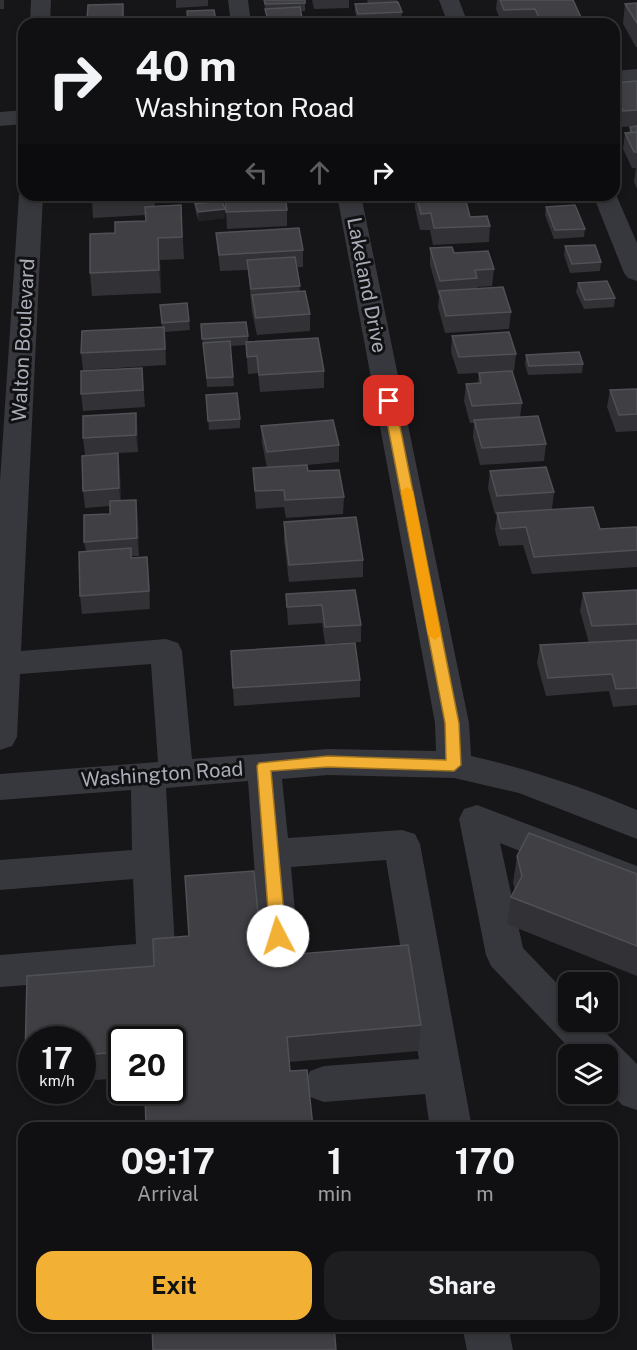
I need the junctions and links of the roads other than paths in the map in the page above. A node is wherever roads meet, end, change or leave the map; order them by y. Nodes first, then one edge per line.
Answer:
1 (41, 0) edge
2 (237, 0) edge
3 (449, 0) edge
4 (40, 18) edge
5 (240, 18) edge
6 (456, 18) edge
7 (637, 75) edge
8 (620, 76) edge
9 (18, 118) edge
10 (0, 119) edge
11 (31, 201) edge
12 (350, 201) edge
13 (607, 201) edge
14 (637, 273) edge
15 (2, 664) edge
16 (0, 737) edge
17 (454, 765) junction
18 (264, 766) junction
19 (162, 774) junction
20 (0, 787) edge
21 (637, 825) edge
22 (271, 854) junction
23 (151, 863) junction
24 (0, 875) edge
25 (637, 882) edge
26 (285, 956) edge
27 (0, 971) edge
28 (558, 1010) edge
29 (580, 1032) edge
30 (591, 1044) edge
31 (618, 1072) edge
32 (442, 1076) junction
33 (324, 1084) dead end
34 (637, 1092) edge
35 (450, 1122) edge
36 (487, 1332) edge
37 (490, 1350) edge

1 - 4 street
2 - 5 street
3 - 6 street
7 - 8 street
9 - 10 street
11 - 15 street, Walton Boulevard
12 - 17 street, Lakeland Drive
13 - 14 street
15 - 16 street, Walton Boulevard
15 - 19 street
17 - 18 street, Washington Road
17 - 21 street, Washington Road
18 - 19 street, Washington Road
18 - 22 street
19 - 20 street, Washington Road
19 - 23 street
22 - 26 street
22 - 32 street
23 - 24 street
23 - 27 street
25 - 28 street
29 - 30 street
31 - 34 street
32 - 33 street
32 - 35 street
36 - 37 street

